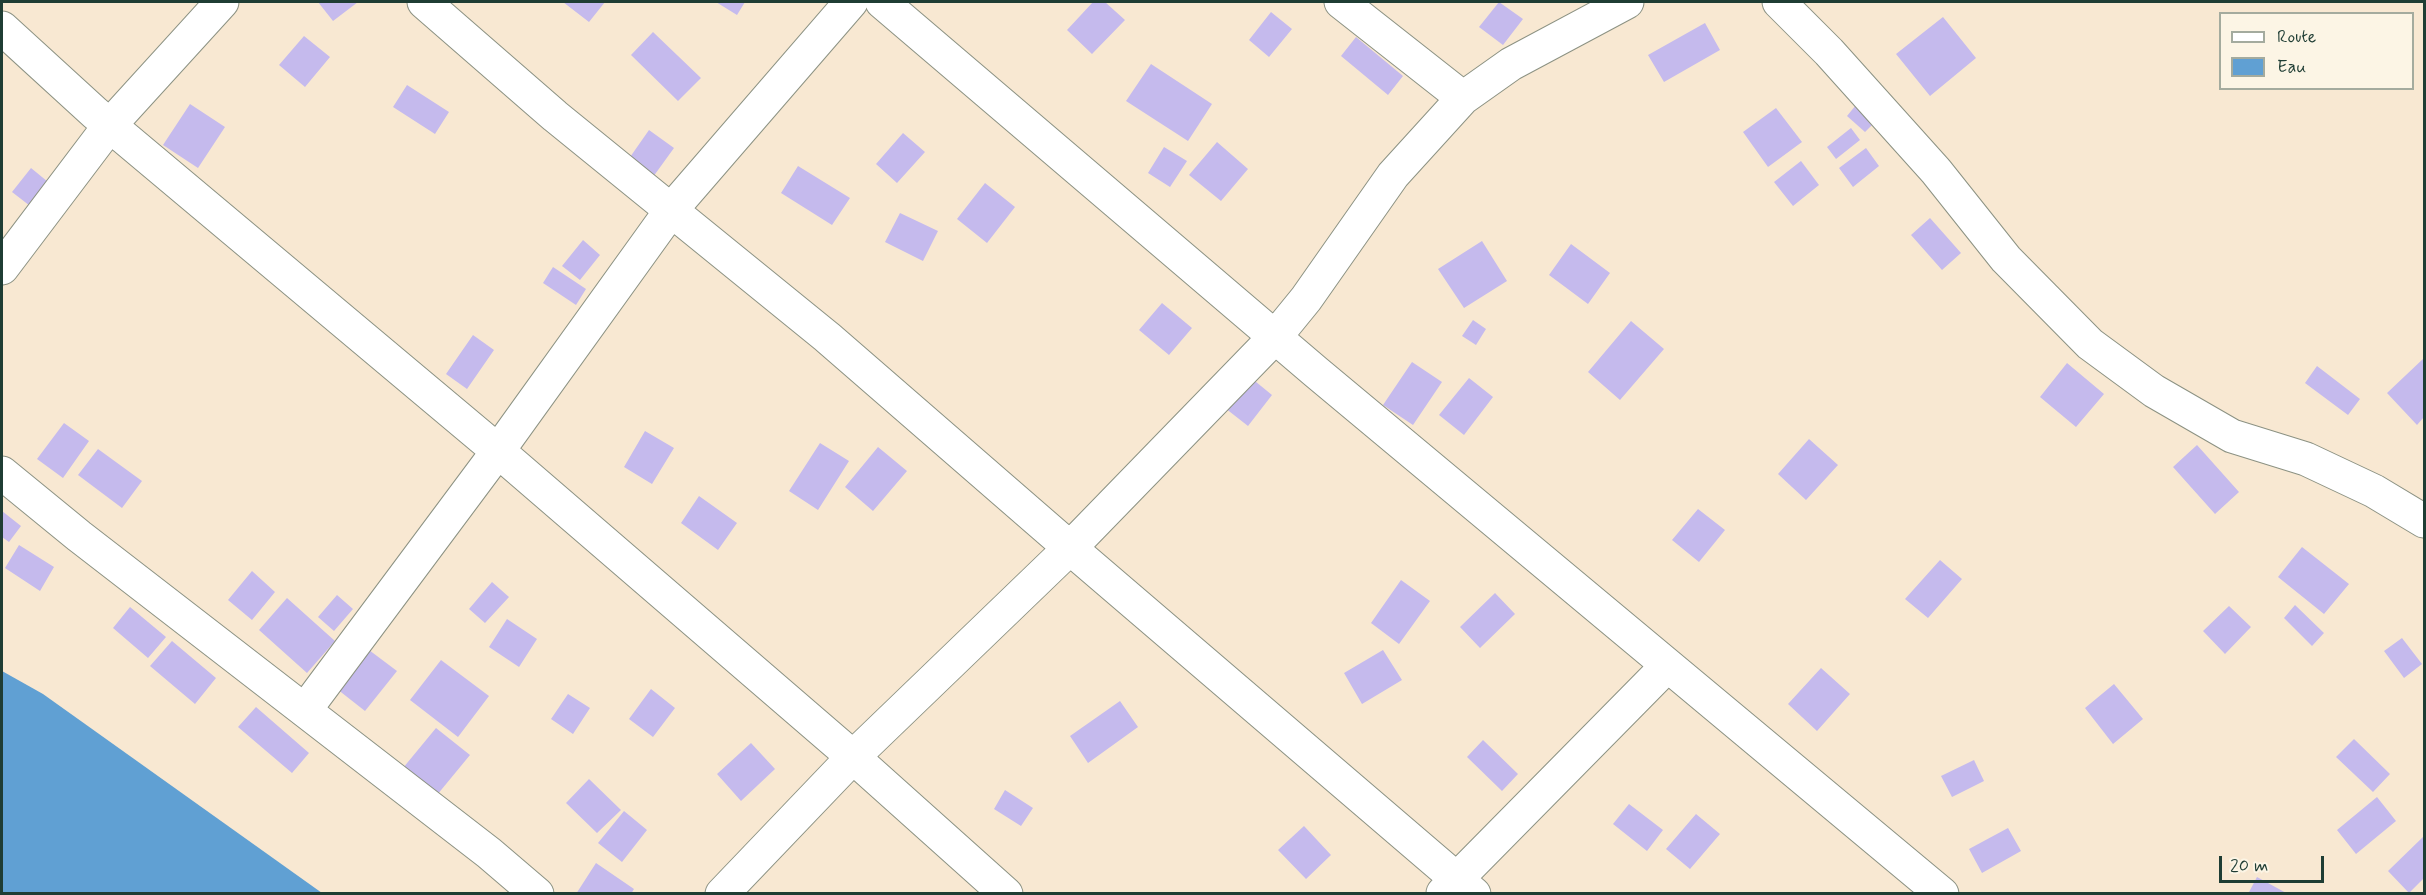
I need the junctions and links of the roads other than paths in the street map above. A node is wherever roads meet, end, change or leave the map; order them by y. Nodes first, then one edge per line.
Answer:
1 (222, 2) edge
2 (424, 2) edge
3 (851, 2) edge
4 (882, 2) edge
5 (1341, 2) edge
6 (1627, 2) edge
7 (1779, 2) edge
8 (2, 28) edge
9 (1463, 98) junction
10 (110, 125) junction
11 (672, 209) junction
12 (2, 268) edge
13 (1275, 337) junction
14 (498, 451) junction
15 (2, 473) edge
16 (2424, 521) edge
17 (1070, 548) junction
18 (1667, 666) junction
19 (305, 710) junction
20 (853, 757) junction
21 (1458, 888) edge
22 (537, 894) edge
23 (722, 894) edge
24 (1006, 894) edge
25 (1942, 894) edge

1 - 10 street
2 - 11 street
3 - 11 street
4 - 13 street
5 - 9 street
6 - 9 street
7 - 16 street
8 - 10 street
9 - 13 street
10 - 12 street
10 - 14 street
11 - 14 street
11 - 17 street
13 - 17 street
13 - 18 street
14 - 19 street
14 - 20 street
15 - 19 street
17 - 20 street
17 - 21 street
18 - 21 street
18 - 25 street
19 - 22 street
20 - 23 street
20 - 24 street

